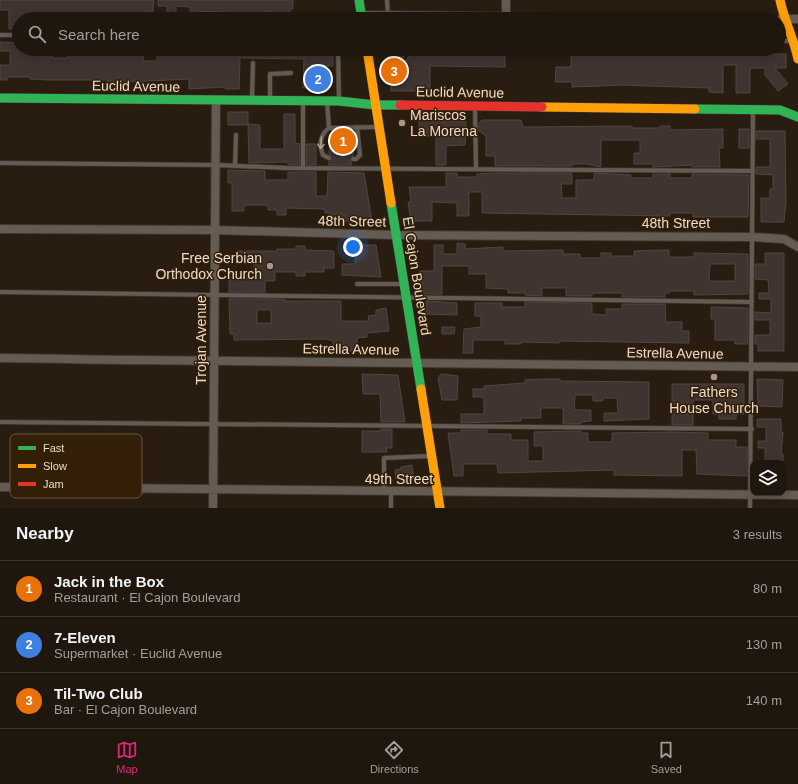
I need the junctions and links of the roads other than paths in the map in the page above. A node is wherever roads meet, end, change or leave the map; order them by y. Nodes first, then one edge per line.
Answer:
1 (359, 0) edge
2 (387, 0) edge
3 (506, 0) edge
4 (780, 0) edge
5 (360, 12) edge
6 (388, 12) edge
7 (506, 12) edge
8 (781, 12) edge
9 (798, 19) edge
10 (786, 20) edge
11 (786, 30) edge
12 (0, 35) edge
13 (12, 35) edge
14 (786, 41) edge
15 (792, 41) junction
16 (338, 56) edge
17 (367, 56) edge
18 (798, 59) edge
19 (253, 62) dead end
20 (291, 74) dead end
21 (0, 98) edge
22 (216, 101) junction
23 (252, 101) junction
24 (270, 101) junction
25 (303, 101) junction
26 (327, 101) junction
27 (339, 101) junction
28 (375, 105) junction
29 (475, 106) junction
30 (753, 110) junction
31 (798, 117) edge
32 (357, 127) junction
33 (379, 127) junction
34 (329, 128) junction
35 (236, 135) dead end
36 (329, 158) dead end
37 (353, 159) dead end
38 (0, 164) edge
39 (216, 165) junction
40 (235, 166) junction
41 (303, 168) junction
42 (385, 168) junction
43 (476, 168) junction
44 (753, 171) junction
45 (0, 228) edge
46 (215, 230) junction
47 (353, 234) junction
48 (395, 235) junction
49 (752, 237) junction
50 (798, 247) edge
51 (353, 248) dead end
52 (357, 284) dead end
53 (404, 284) junction
54 (0, 292) edge
55 (214, 294) junction
56 (406, 298) junction
57 (752, 302) junction
58 (0, 358) edge
59 (214, 361) junction
60 (416, 363) junction
61 (752, 367) junction
62 (798, 367) edge
63 (0, 422) edge
64 (213, 424) junction
65 (427, 427) junction
66 (752, 429) junction
67 (432, 456) junction
68 (752, 460) edge
69 (0, 487) edge
70 (10, 487) edge
71 (142, 489) edge
72 (213, 490) junction
73 (388, 492) junction
74 (437, 492) junction
75 (750, 495) edge
76 (786, 495) edge
77 (798, 495) edge
78 (751, 496) edge
79 (213, 508) edge
80 (391, 508) edge
81 (440, 508) edge
82 (750, 508) edge

1 - 5 main road
2 - 6 lane
3 - 7 street
4 - 8 main road
9 - 10 street
11 - 15 main road
12 - 13 lane
14 - 15 lane
15 - 18 main road
16 - 27 lane
17 - 28 main road, El Cajon Boulevard
19 - 23 lane
20 - 24 lane
21 - 22 main road, Euclid Avenue
22 - 23 main road, Euclid Avenue
22 - 39 street, Trojan Avenue
23 - 24 main road, Euclid Avenue
24 - 25 main road, Euclid Avenue
25 - 26 main road, Euclid Avenue
25 - 41 lane
26 - 27 main road, Euclid Avenue
26 - 34 lane
27 - 28 main road, Euclid Avenue
28 - 29 main road, Euclid Avenue
28 - 33 main road, El Cajon Boulevard
29 - 30 main road, Euclid Avenue
29 - 43 lane
30 - 31 main road, Euclid Avenue
30 - 44 lane
32 - 33 lane
32 - 34 lane
32 - 37 lane
33 - 42 main road, El Cajon Boulevard
34 -> 36 lane
35 - 40 lane
38 - 39 lane
39 - 40 lane
39 - 46 street, Trojan Avenue
40 - 41 lane
41 - 42 lane
42 - 43 lane
42 - 48 main road, El Cajon Boulevard
43 - 44 lane
44 - 49 lane
45 - 46 street, 48th Street
46 - 47 street, 48th Street
46 - 55 street, Trojan Avenue
47 - 48 street, 48th Street
47 - 51 lane
48 - 49 street, 48th Street
48 - 53 main road, El Cajon Boulevard
49 - 50 street, 48th Street
49 - 57 lane
52 - 53 lane
53 - 56 main road, El Cajon Boulevard
54 - 55 lane
55 - 56 lane
55 - 59 street, Trojan Avenue
56 - 57 lane
56 - 60 main road, El Cajon Boulevard
57 - 61 lane
58 - 59 street, Estrella Avenue
59 - 60 street, Estrella Avenue
59 - 64 street, Trojan Avenue
60 - 61 street, Estrella Avenue
60 - 65 main road, El Cajon Boulevard
61 - 62 street, Estrella Avenue
61 - 66 lane
63 - 64 lane
64 - 65 lane
64 - 72 street, Trojan Avenue
65 - 66 lane
65 - 67 main road, El Cajon Boulevard
66 - 68 lane
67 - 73 lane
67 - 74 main road, El Cajon Boulevard
69 - 70 street, 49th Street
71 - 72 street, 49th Street
72 - 73 street, 49th Street
72 - 79 street, Trojan Avenue
73 - 74 street, 49th Street
73 - 80 lane
74 - 75 street, 49th Street
74 - 81 main road, El Cajon Boulevard
76 - 77 street, 49th Street
78 - 82 lane

